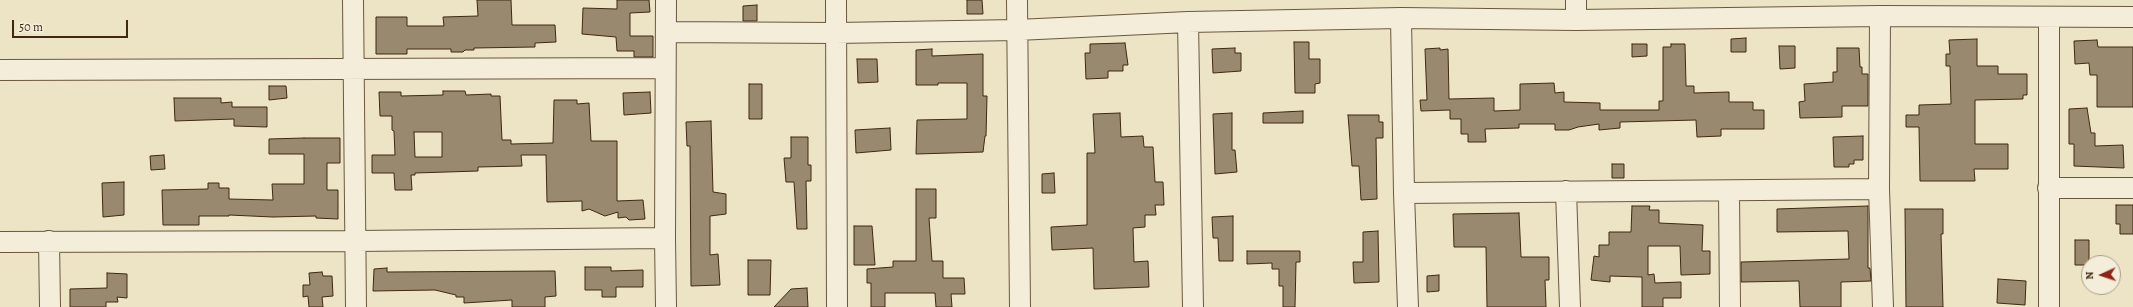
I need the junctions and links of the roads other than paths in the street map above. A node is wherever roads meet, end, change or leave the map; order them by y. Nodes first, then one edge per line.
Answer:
1 (353, 0) edge
2 (666, 0) edge
3 (836, 0) edge
4 (1017, 0) edge
5 (1576, 0) edge
6 (1880, 16) junction
7 (2049, 17) junction
8 (2133, 17) edge
9 (1401, 18) junction
10 (1576, 20) junction
11 (1188, 22) junction
12 (1017, 30) junction
13 (666, 32) junction
14 (836, 33) junction
15 (354, 68) junction
16 (665, 68) junction
17 (0, 70) edge
18 (2048, 188) junction
19 (2133, 188) edge
20 (1879, 189) junction
21 (1566, 191) junction
22 (1729, 192) junction
23 (1404, 193) junction
24 (664, 238) junction
25 (49, 241) junction
26 (355, 241) junction
27 (0, 242) edge
28 (50, 307) edge
29 (356, 307) edge
30 (666, 307) edge
31 (837, 307) edge
32 (1020, 307) edge
33 (1193, 307) edge
34 (1408, 307) edge
35 (1570, 307) edge
36 (1730, 307) edge
37 (1883, 307) edge
38 (2049, 307) edge

1 - 15 street
2 - 13 street
3 - 14 street
4 - 12 street
5 - 10 street
6 - 7 street
6 - 10 street
6 - 20 street
7 - 8 street
7 - 18 street
9 - 10 street
9 - 11 street
9 - 23 street
11 - 12 street
11 - 33 street
12 - 14 street
12 - 32 street
13 - 14 street
13 - 16 street
14 - 31 street
15 - 16 street
15 - 17 street
15 - 26 street
16 - 24 street
18 - 19 street
18 - 38 street
20 - 22 street
20 - 37 street
21 - 22 street
21 - 23 street
21 - 35 street
22 - 36 street
23 - 34 street
24 - 26 street
24 - 30 street
25 - 26 street
25 - 27 street
25 - 28 street
26 - 29 street

